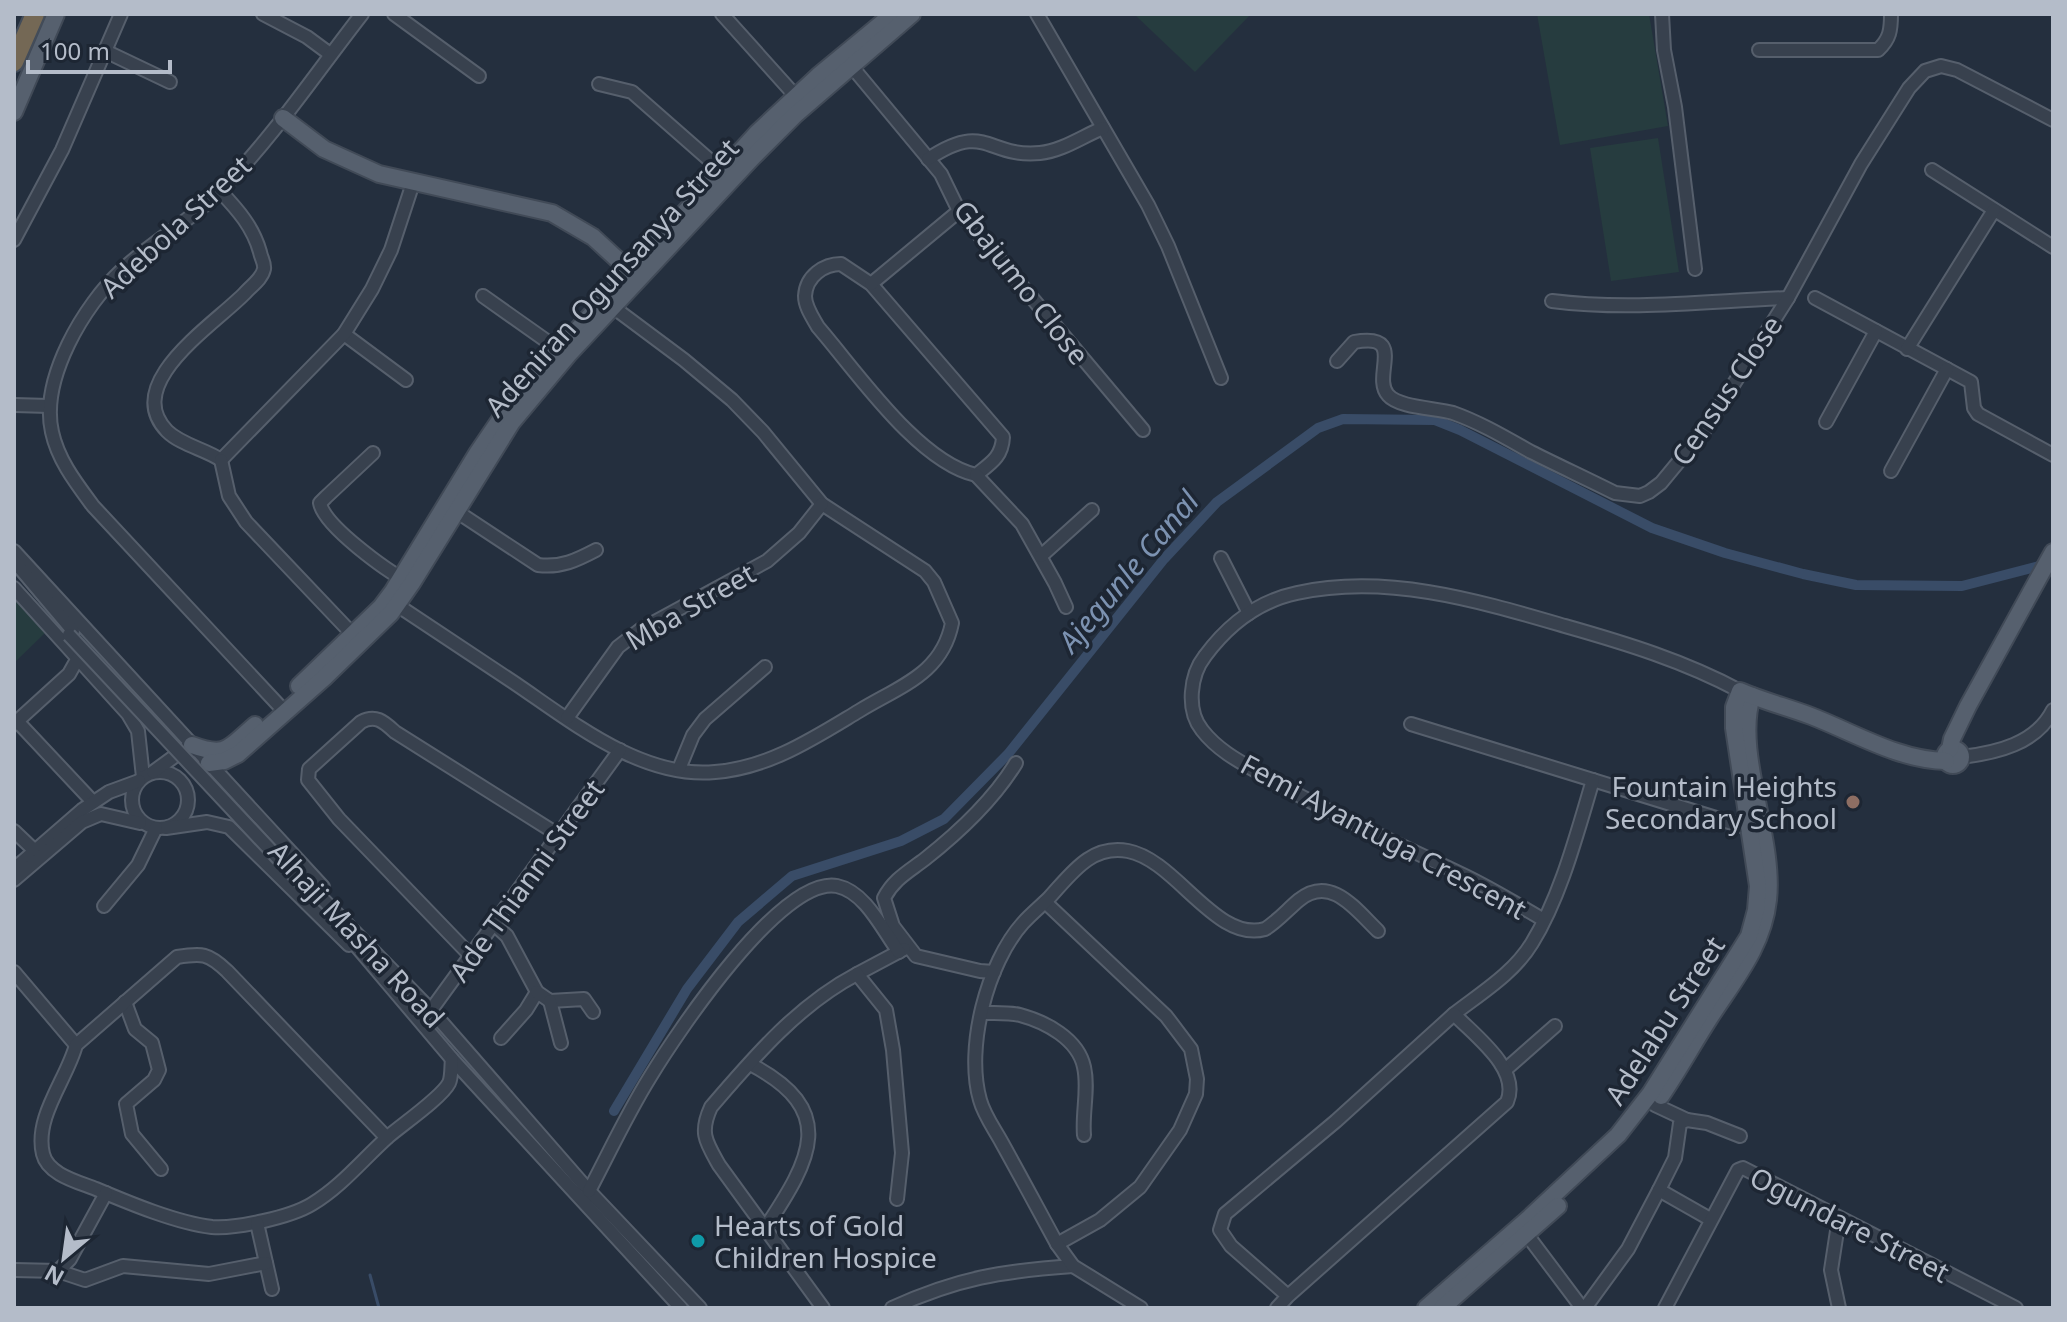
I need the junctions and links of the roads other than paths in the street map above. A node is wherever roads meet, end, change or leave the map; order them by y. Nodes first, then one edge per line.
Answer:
1 (35, 14) edge
2 (56, 14) edge
3 (121, 14) edge
4 (263, 14) edge
5 (362, 14) edge
6 (394, 14) edge
7 (722, 14) edge
8 (893, 14) edge
9 (912, 14) edge
10 (1037, 14) edge
11 (1662, 14) edge
12 (1891, 14) edge
13 (1759, 50) dead end
14 (105, 51) junction
15 (330, 54) junction
16 (14, 62) edge
17 (847, 62) junction
18 (479, 76) dead end
19 (170, 82) dead end
20 (599, 84) dead end
21 (801, 101) junction
22 (14, 112) edge
23 (283, 118) junction
24 (2053, 120) edge
25 (1103, 128) junction
26 (928, 159) junction
27 (1932, 170) dead end
28 (722, 171) junction
29 (413, 183) junction
30 (220, 191) junction
31 (1994, 210) junction
32 (959, 211) junction
33 (14, 240) edge
34 (2053, 247) edge
35 (1695, 269) dead end
36 (631, 272) junction
37 (871, 284) junction
38 (483, 296) dead end
39 (1788, 298) junction
40 (1815, 298) dead end
41 (1552, 301) dead end
42 (610, 302) junction
43 (1876, 331) junction
44 (344, 334) junction
45 (1907, 349) junction
46 (563, 352) junction
47 (1337, 361) dead end
48 (1947, 369) junction
49 (1221, 378) dead end
50 (406, 380) dead end
51 (14, 405) edge
52 (49, 406) junction
53 (1826, 422) dead end
54 (1143, 430) dead end
55 (373, 453) dead end
56 (2053, 455) edge
57 (221, 460) junction
58 (1891, 471) dead end
59 (976, 475) junction
60 (822, 504) junction
61 (1092, 510) dead end
62 (456, 511) junction
63 (596, 550) dead end
64 (14, 551) edge
65 (2053, 552) edge
66 (1041, 556) junction
67 (1221, 558) dead end
68 (14, 561) edge
69 (14, 577) edge
70 (407, 581) junction
71 (14, 588) edge
72 (397, 605) junction
73 (1066, 607) dead end
74 (1249, 613) junction
75 (71, 633) junction
76 (357, 639) junction
77 (78, 658) junction
78 (765, 667) dead end
79 (69, 674) junction
80 (94, 676) junction
81 (1740, 690) junction
82 (281, 709) junction
83 (2053, 710) edge
84 (567, 718) junction
85 (16, 723) edge
86 (1411, 724) dead end
87 (192, 745) junction
88 (620, 750) junction
89 (1952, 756) junction
90 (209, 763) junction
91 (1016, 763) dead end
92 (679, 769) junction
93 (145, 777) junction
94 (1593, 780) junction
95 (189, 797) junction
96 (93, 802) junction
97 (140, 823) junction
98 (161, 828) junction
99 (1756, 830) junction
100 (14, 831) edge
101 (557, 834) junction
102 (35, 851) junction
103 (14, 869) edge
104 (14, 880) edge
105 (884, 898) junction
106 (862, 902) junction
107 (1045, 902) junction
108 (104, 906) dead end
109 (1544, 920) junction
110 (495, 925) junction
111 (1378, 931) dead end
112 (903, 950) junction
113 (471, 956) junction
114 (376, 960) junction
115 (14, 972) edge
116 (994, 972) junction
117 (857, 974) junction
118 (537, 992) junction
119 (550, 1001) junction
120 (125, 1002) junction
121 (431, 1010) junction
122 (593, 1012) dead end
123 (982, 1013) junction
124 (1454, 1014) junction
125 (1555, 1026) dead end
126 (501, 1038) dead end
127 (561, 1043) dead end
128 (76, 1045) junction
129 (452, 1059) junction
130 (750, 1064) junction
131 (1505, 1070) junction
132 (449, 1083) junction
133 (473, 1083) junction
134 (1653, 1099) junction
135 (1687, 1120) junction
136 (1084, 1135) dead end
137 (1740, 1136) dead end
138 (387, 1138) junction
139 (548, 1155) junction
140 (161, 1169) dead end
141 (583, 1190) junction
142 (1659, 1190) junction
143 (106, 1193) junction
144 (897, 1199) dead end
145 (1839, 1218) junction
146 (1710, 1219) junction
147 (257, 1223) junction
148 (766, 1227) junction
149 (1524, 1230) junction
150 (1057, 1244) junction
151 (266, 1263) junction
152 (1073, 1266) junction
153 (14, 1270) edge
154 (58, 1271) junction
155 (272, 1289) dead end
156 (1288, 1296) junction
157 (1456, 1297) edge
158 (681, 1308) edge
159 (700, 1308) edge
160 (823, 1308) edge
161 (892, 1308) edge
162 (1141, 1308) edge
163 (1277, 1308) edge
164 (1426, 1308) edge
165 (1442, 1308) edge
166 (1584, 1308) edge
167 (1665, 1308) edge
168 (1839, 1308) edge
169 (2016, 1308) edge

1 - 16 highway
2 - 22 main road
3 - 14 street
4 - 15 street
5 - 15 street, Adebola Street
6 - 18 street
7 - 21 street
8 - 17 main road, Adeniran Ogunsanya Street
9 - 17 main road, Adeniran Ogunsanya Street
10 - 25 street
11 - 35 street
12 - 13 street
14 - 19 street
14 - 33 street
15 - 23 street, Adebola Street
17 - 21 main road, Adeniran Ogunsanya Street
17 - 26 street, Gbajumo Close
20 - 28 street
21 - 28 main road, Adeniran Ogunsanya Street
21 - 42 main road, Adeniran Ogunsanya Street
23 - 29 main road
23 - 30 street, Adebola Street
24 - 39 street, Census Close
25 - 26 street
25 - 49 street
26 - 32 street, Gbajumo Close
27 - 31 street
28 - 36 main road, Adeniran Ogunsanya Street
29 - 36 main road
29 - 44 street
30 - 52 street, Adebola Street
30 - 57 street
31 - 34 street
31 - 45 street
32 - 37 street
32 - 54 street, Gbajumo Close
36 - 42 main road, Adeniran Ogunsanya Street
37 - 59 street
37 - 59 street
38 - 46 street
39 - 41 street
39 - 47 street, Census Close
40 - 43 street
42 - 46 main road, Adeniran Ogunsanya Street
42 - 60 street
43 - 45 street
43 - 53 street
44 - 50 street
44 - 57 street
45 - 48 street
46 - 62 main road, Adeniran Ogunsanya Street
46 - 70 main road, Adeniran Ogunsanya Street
48 - 56 street
48 - 58 street
51 - 52 street
52 - 82 street, Adebola Street
55 - 70 street
57 - 76 street
59 - 66 street
60 - 84 street, Mba Street
60 - 92 street
61 - 66 street
62 - 63 street
62 - 70 main road, Adeniran Ogunsanya Street
64 - 87 street
65 - 89 main road
66 - 73 street
67 - 74 street
68 - 75 street, Alhaji Masha Road
69 - 75 street, Alhaji Masha Road
70 - 72 main road, Adeniran Ogunsanya Street
70 - 76 main road, Adeniran Ogunsanya Street
71 - 77 street
72 - 76 main road, Adeniran Ogunsanya Street
72 - 84 street
74 - 81 street, Femi Ayantuga Crescent
74 - 109 street, Femi Ayantuga Crescent
75 - 114 street, Alhaji Masha Road, bridge
76 - 82 main road, Adeniran Ogunsanya Street
77 - 79 street
77 - 80 street
78 - 92 street
79 - 80 street
79 - 85 street
80 - 93 street
81 - 89 main road
81 - 99 main road, Adelabu Street
82 - 87 main road, Adeniran Ogunsanya Street
82 - 90 main road, Adeniran Ogunsanya Street
83 - 89 street
84 - 88 street
85 - 96 street
86 - 94 street
87 - 90 street
87 - 93 street
88 - 92 street
88 - 101 street, Ade Thianni Street
90 - 95 street
90 - 114 street
91 - 105 street
93 - 95 street
93 - 96 street
93 - 97 street
94 - 99 street
94 - 109 street
95 - 98 street
96 - 102 street
97 - 98 street
97 - 104 street
98 - 108 street
98 - 114 street
99 - 134 main road, Adelabu Street
100 - 102 street
101 - 110 street, Ade Thianni Street
101 - 113 street
102 - 103 street
105 - 106 street
105 - 112 street
106 - 112 street
106 - 141 street
107 - 111 street
107 - 116 street
107 - 150 street
109 - 124 street
110 - 113 street, Ade Thianni Street
110 - 118 street
112 - 116 street
112 - 117 street
113 - 121 street, Ade Thianni Street
114 - 121 street, Alhaji Masha Road
114 - 129 street, Alhaji Masha Road
115 - 128 street
116 - 123 street
117 - 130 street
117 - 144 street
118 - 119 street
118 - 126 street
119 - 122 street
119 - 127 street
120 - 128 street
120 - 138 street
120 - 140 street
121 - 139 street, Alhaji Masha Road
123 - 136 street
123 - 150 street
124 - 131 street
124 - 156 street
125 - 131 street
128 - 143 street
129 - 132 street
129 - 133 street, Alhaji Masha Road
130 - 148 street
130 - 148 street
131 - 156 street
132 - 133 street
132 - 138 street
133 - 139 street, Alhaji Masha Road
134 - 135 street
134 - 149 main road, Adelabu Street
135 - 137 street
135 - 142 street
138 - 147 street
139 - 141 street, Alhaji Masha Road
141 - 158 street, Alhaji Masha Road
141 - 159 street, Alhaji Masha Road
142 - 146 street
142 - 166 street
143 - 147 street
143 - 154 street
145 - 146 street, Ogundare Street
145 - 168 street
145 - 169 street, Ogundare Street
146 - 167 street, Ogundare Street
147 - 151 street
148 - 160 street
149 - 157 main road, Adelabu Street
149 - 166 street
150 - 152 street
151 - 154 street
151 - 155 street
152 - 161 street
152 - 162 street
153 - 154 street
156 - 163 street
157 - 164 main road, Adelabu Street
157 - 165 main road, Adelabu Street

